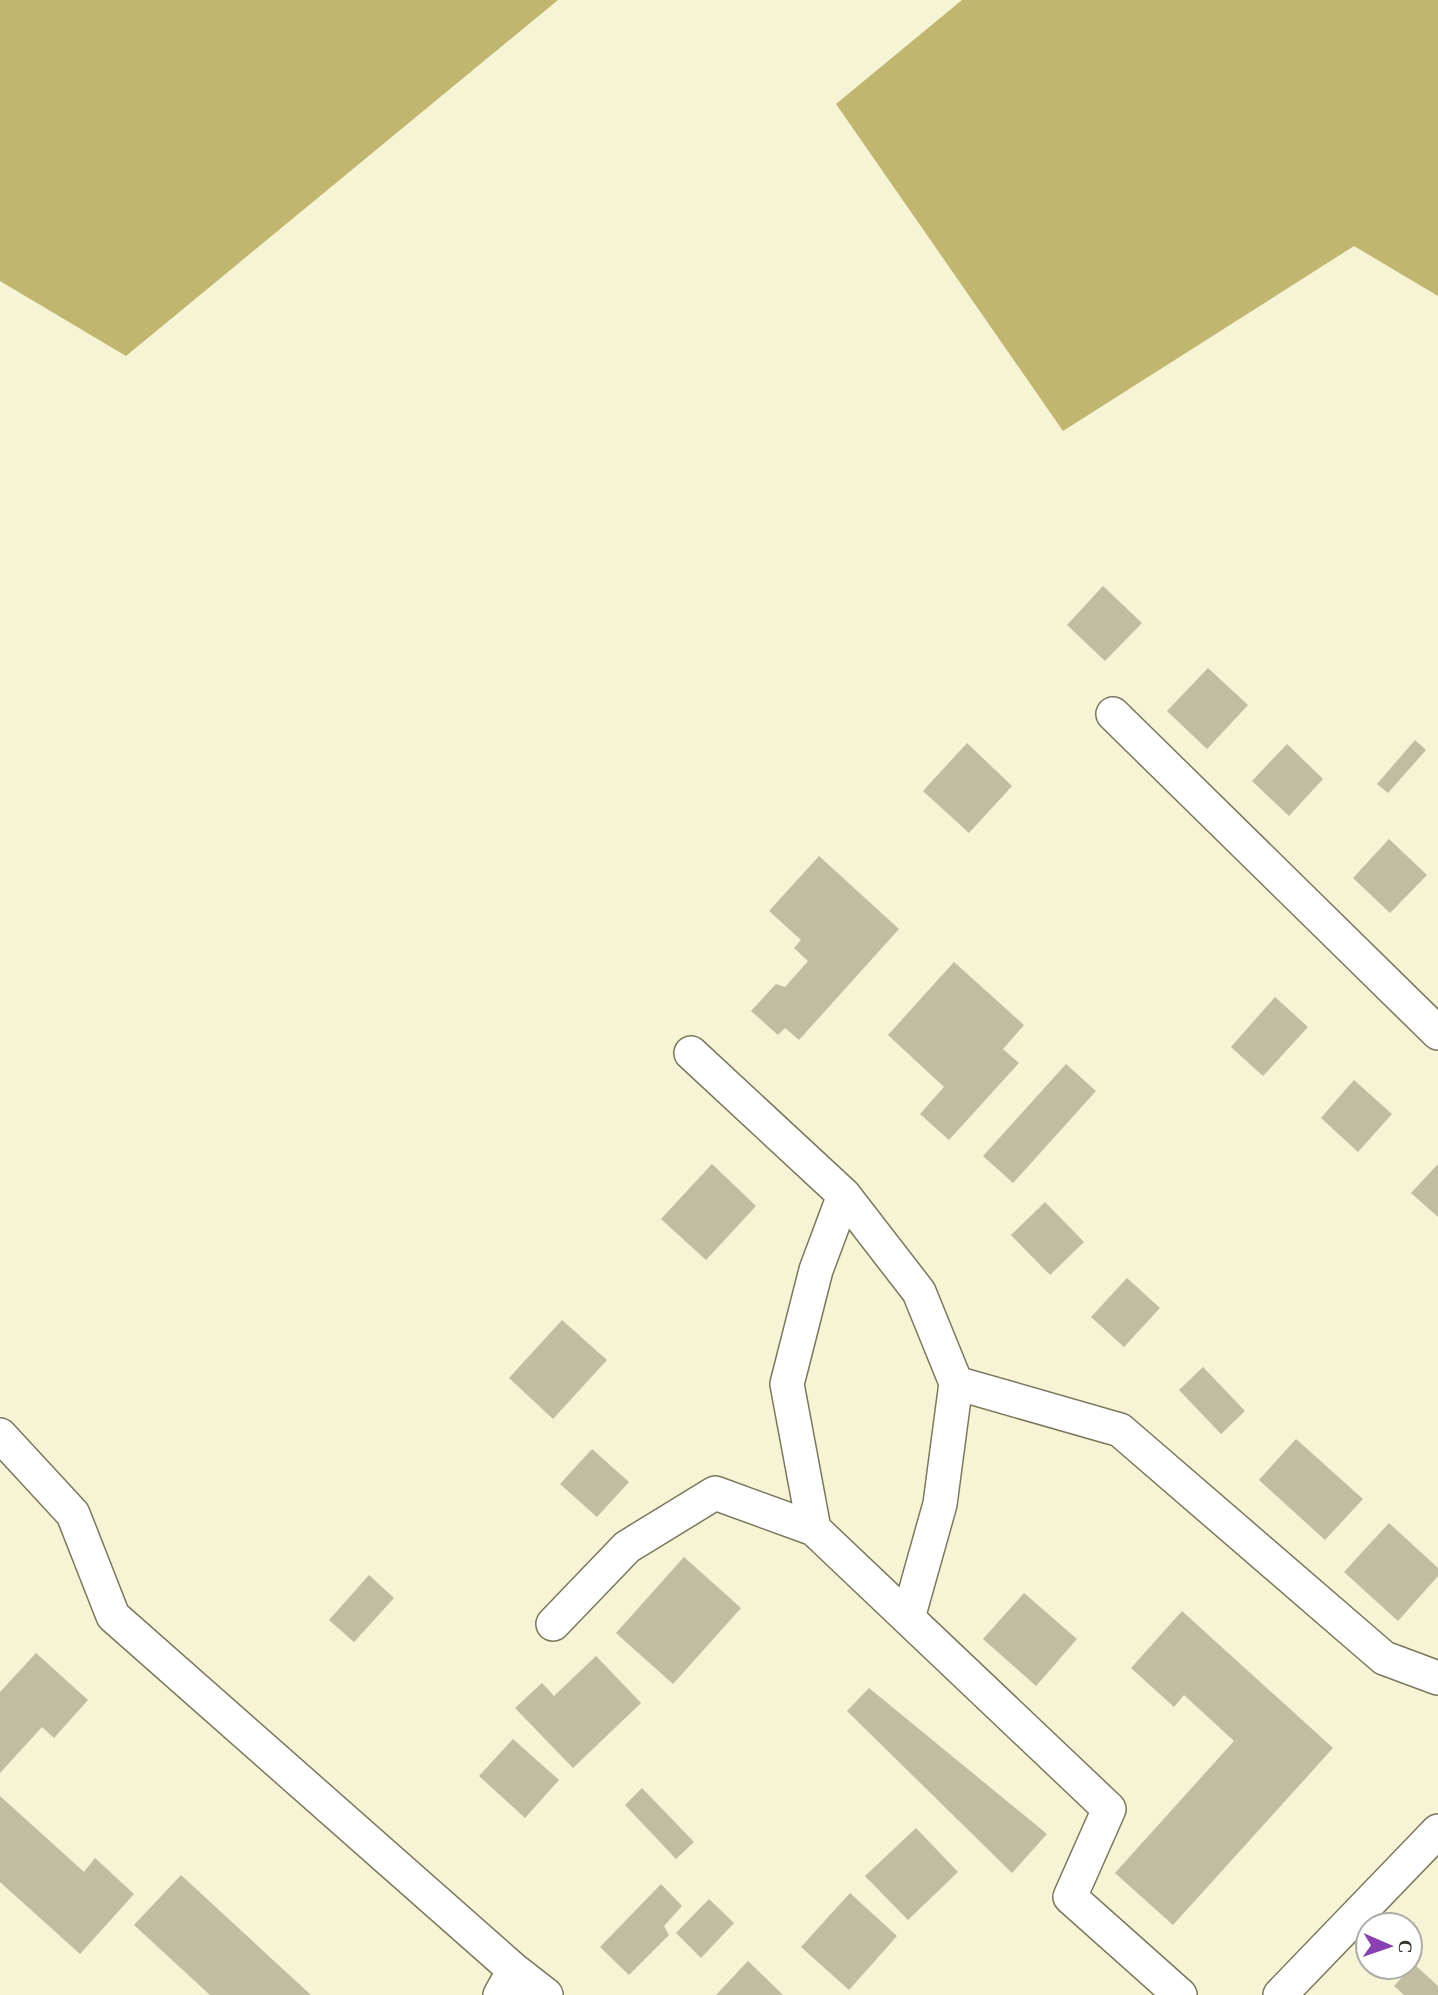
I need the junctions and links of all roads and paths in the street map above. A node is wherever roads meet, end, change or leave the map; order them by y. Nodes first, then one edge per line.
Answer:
1 (1113, 714) dead end
2 (1438, 1033) edge
3 (691, 1053) dead end
4 (844, 1195) junction
5 (956, 1383) junction
6 (0, 1435) edge
7 (814, 1529) junction
8 (908, 1618) junction
9 (553, 1624) dead end
10 (1438, 1678) edge
11 (1438, 1831) edge
12 (507, 1982) edge
13 (547, 1995) edge
14 (1180, 1995) edge
15 (1280, 1995) edge

1 - 2 street
3 - 4 street
4 - 5 street
4 - 7 street
5 - 8 street
5 - 10 street
6 - 12 street
7 - 8 street
7 - 9 street
8 - 14 street
11 - 15 street
12 - 13 street

